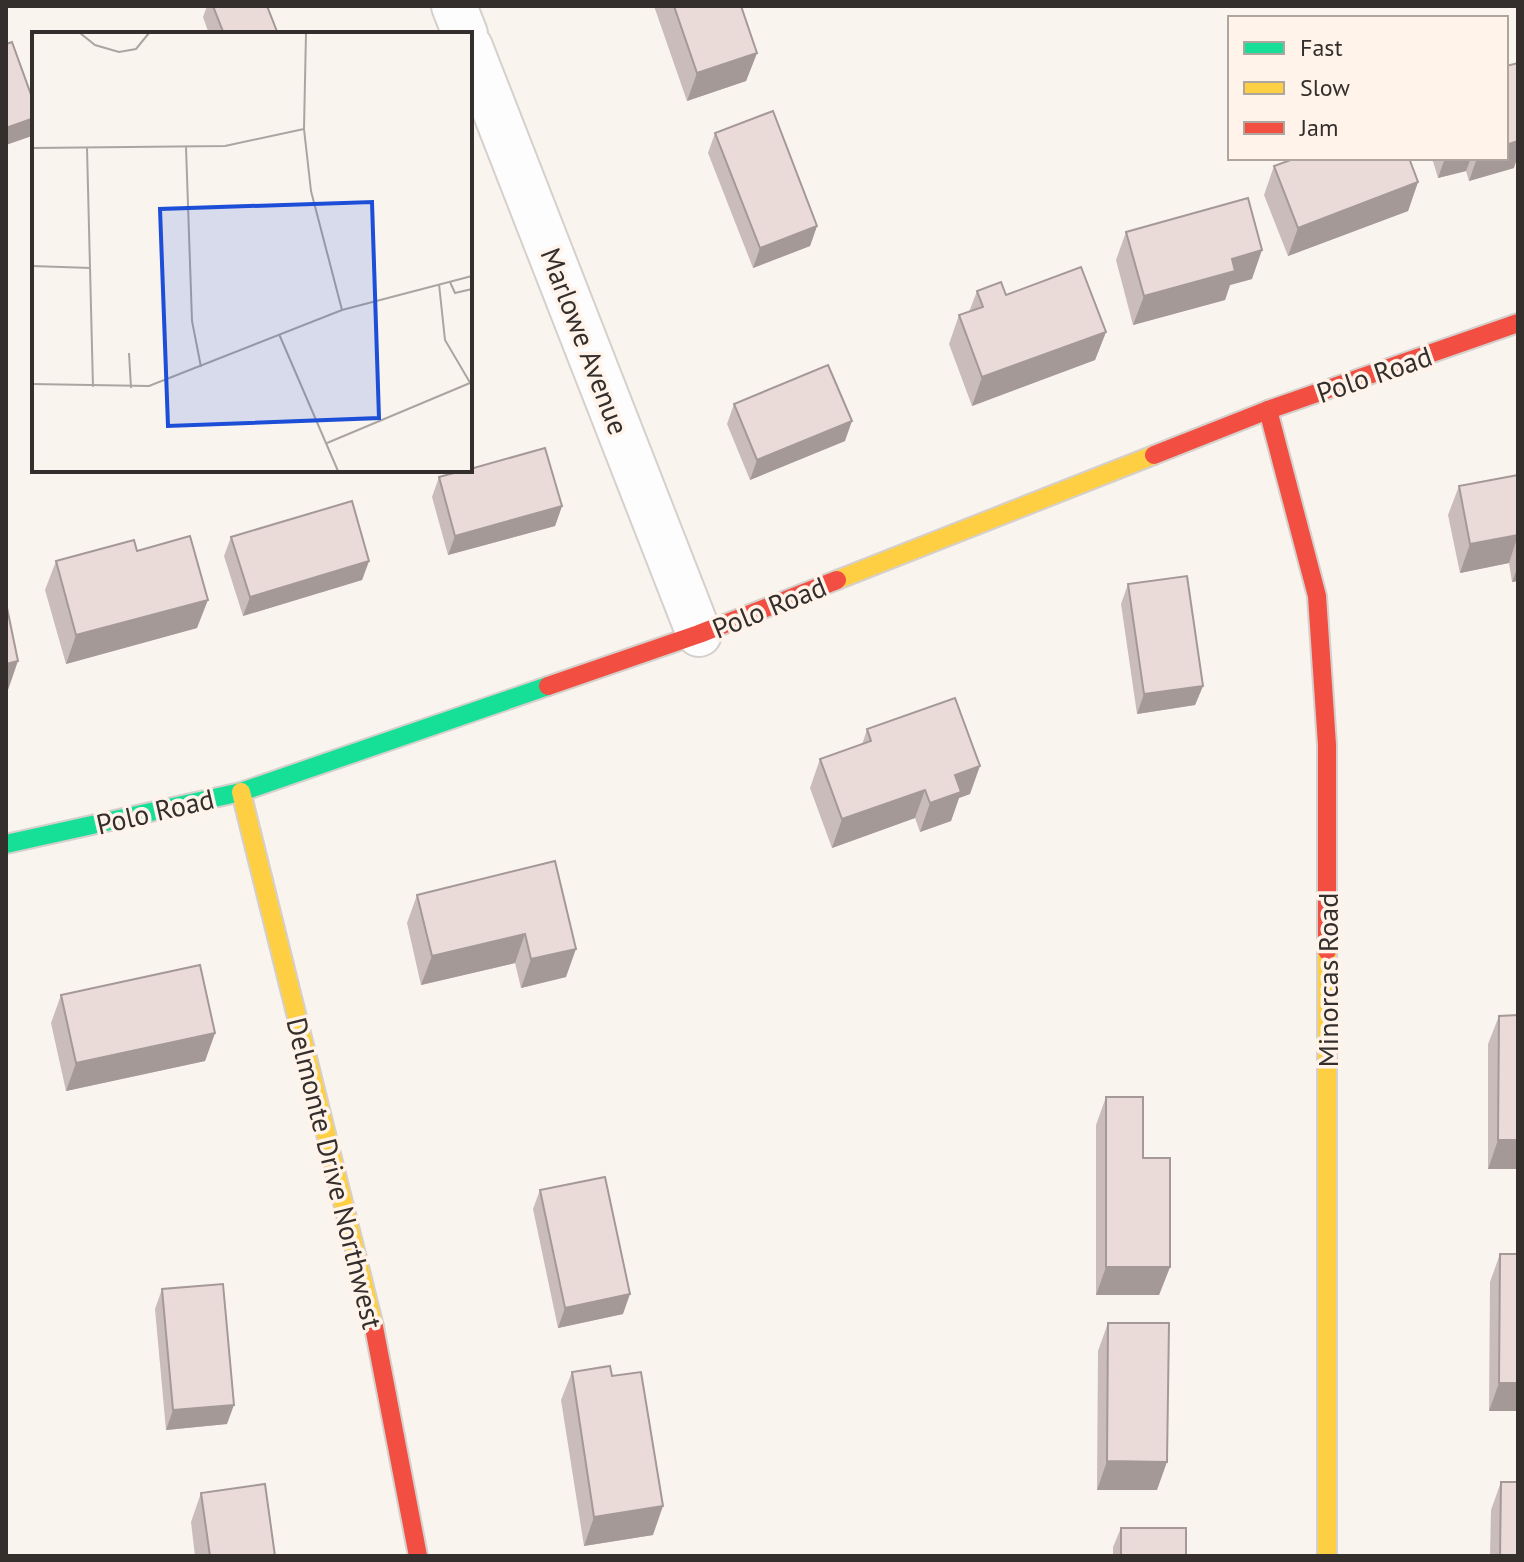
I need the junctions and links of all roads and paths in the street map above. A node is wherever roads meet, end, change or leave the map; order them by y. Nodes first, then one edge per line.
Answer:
1 (454, 6) edge
2 (464, 32) edge
3 (472, 52) edge
4 (1518, 323) edge
5 (1268, 410) junction
6 (699, 634) junction
7 (241, 792) junction
8 (6, 844) edge
9 (418, 1556) edge
10 (1327, 1556) edge

1 - 2 street
3 - 6 street, Marlowe Avenue
4 - 5 street, Polo Road
5 - 6 street, Polo Road
5 - 10 street, Minorcas Road
6 - 7 street, Polo Road
7 - 8 street, Polo Road
7 - 9 street, Delmonte Drive Northwest

